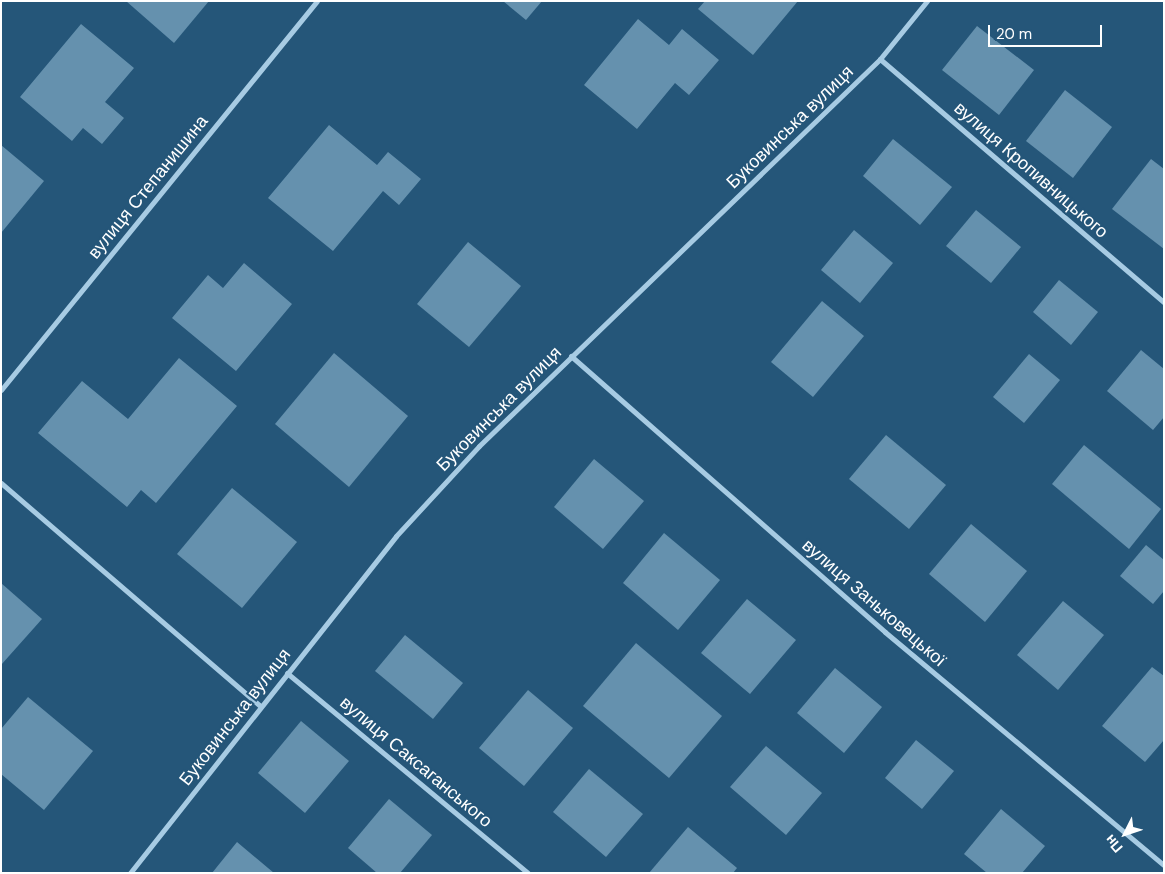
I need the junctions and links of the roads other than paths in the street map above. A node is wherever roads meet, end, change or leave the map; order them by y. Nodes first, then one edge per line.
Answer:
1 (317, 1) edge
2 (927, 1) edge
3 (880, 59) junction
4 (1164, 302) edge
5 (571, 356) junction
6 (1, 390) edge
7 (1, 484) edge
8 (287, 673) junction
9 (260, 706) junction
10 (1164, 865) edge
11 (130, 873) edge
12 (528, 873) edge

1 - 6 street, вулиця Степанишина
2 - 3 street, Буковинська вулиця
3 - 4 street, вулиця Кропивницького
3 - 5 street, Буковинська вулиця
5 - 8 street, Буковинська вулиця
5 - 10 street, вулиця Заньковецької
7 - 9 street
8 - 9 street, Буковинська вулиця
8 - 12 street, вулиця Саксаганського
9 - 11 street, Буковинська вулиця

